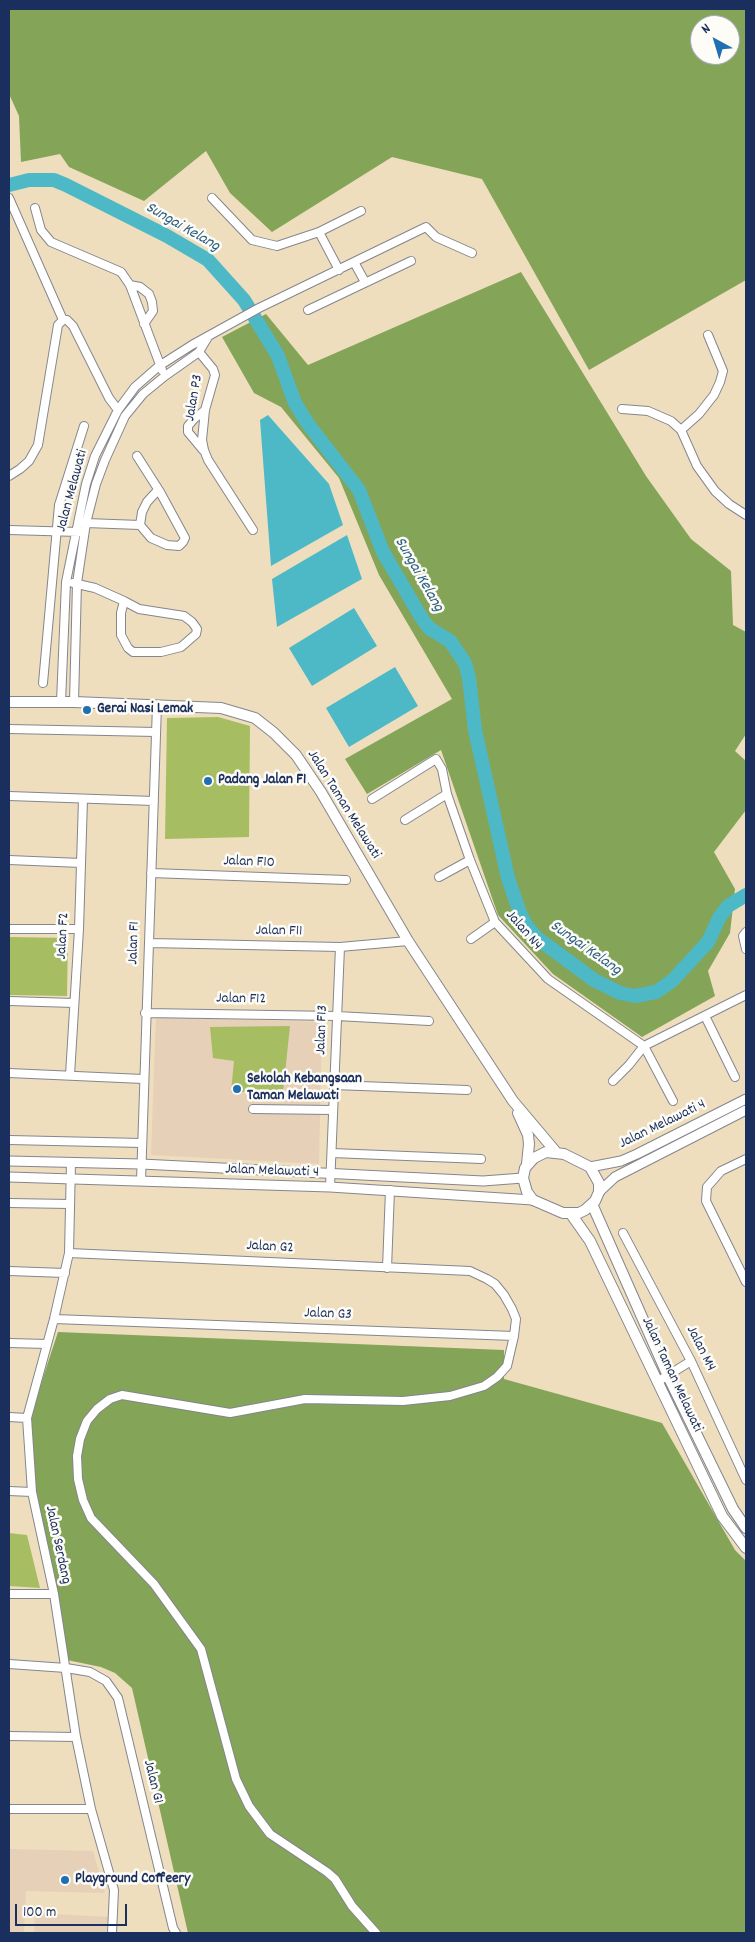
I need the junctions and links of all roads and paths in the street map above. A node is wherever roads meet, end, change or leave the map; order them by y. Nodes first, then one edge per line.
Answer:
1 (9, 198) edge
2 (212, 198) dead end
3 (35, 208) dead end
4 (361, 211) dead end
5 (319, 232) junction
6 (472, 252) dead end
7 (412, 261) dead end
8 (354, 262) junction
9 (338, 270) junction
10 (365, 282) junction
11 (130, 285) junction
12 (308, 310) dead end
13 (63, 320) junction
14 (144, 324) junction
15 (708, 335) dead end
16 (209, 336) junction
17 (198, 352) junction
18 (159, 366) junction
19 (165, 376) junction
20 (622, 409) dead end
21 (118, 410) junction
22 (205, 410) junction
23 (84, 426) dead end
24 (682, 430) junction
25 (204, 450) junction
26 (137, 456) dead end
27 (9, 476) edge
28 (158, 490) junction
29 (746, 515) edge
30 (86, 523) junction
31 (140, 524) junction
32 (9, 530) edge
33 (253, 530) dead end
34 (56, 531) junction
35 (75, 531) junction
36 (84, 532) junction
37 (66, 582) junction
38 (77, 583) junction
39 (124, 601) junction
40 (43, 683) dead end
41 (9, 702) edge
42 (60, 702) junction
43 (74, 702) junction
44 (157, 705) junction
45 (9, 729) edge
46 (156, 732) junction
47 (447, 794) junction
48 (9, 796) edge
49 (83, 799) junction
50 (372, 799) dead end
51 (154, 800) junction
52 (405, 820) dead end
53 (9, 860) edge
54 (470, 860) junction
55 (81, 863) junction
56 (151, 873) junction
57 (439, 877) dead end
58 (346, 880) dead end
59 (495, 922) junction
60 (9, 929) edge
61 (79, 929) junction
62 (746, 932) edge
63 (470, 939) dead end
64 (408, 941) junction
65 (150, 943) junction
66 (340, 947) junction
67 (746, 949) edge
68 (746, 995) edge
69 (9, 1001) edge
70 (74, 1003) junction
71 (145, 1013) junction
72 (337, 1016) junction
73 (705, 1016) junction
74 (429, 1021) dead end
75 (644, 1046) junction
76 (9, 1073) edge
77 (70, 1075) junction
78 (734, 1077) dead end
79 (143, 1079) junction
80 (612, 1081) dead end
81 (334, 1085) junction
82 (467, 1090) dead end
83 (746, 1100) edge
84 (512, 1101) junction
85 (673, 1101) dead end
86 (254, 1109) dead end
87 (333, 1110) junction
88 (746, 1110) edge
89 (9, 1140) edge
90 (142, 1143) junction
91 (556, 1152) junction
92 (332, 1153) junction
93 (481, 1159) dead end
94 (746, 1159) edge
95 (9, 1161) edge
96 (71, 1162) junction
97 (141, 1164) junction
98 (528, 1164) junction
99 (590, 1167) junction
100 (331, 1174) junction
101 (9, 1178) edge
102 (523, 1178) junction
103 (71, 1179) junction
104 (141, 1181) junction
105 (330, 1187) junction
106 (390, 1190) junction
107 (598, 1192) junction
108 (533, 1200) junction
109 (9, 1203) edge
110 (70, 1204) junction
111 (592, 1204) junction
112 (571, 1214) junction
113 (623, 1233) dead end
114 (69, 1253) junction
115 (742, 1266) edge
116 (387, 1268) junction
117 (9, 1271) edge
118 (65, 1273) junction
119 (746, 1282) edge
120 (54, 1319) junction
121 (514, 1336) junction
122 (9, 1343) edge
123 (47, 1344) junction
124 (691, 1361) junction
125 (668, 1376) junction
126 (657, 1382) junction
127 (9, 1417) edge
128 (28, 1418) junction
129 (746, 1480) edge
130 (9, 1491) edge
131 (32, 1492) junction
132 (746, 1528) edge
133 (746, 1548) edge
134 (9, 1594) edge
135 (54, 1594) junction
136 (9, 1664) edge
137 (66, 1668) junction
138 (9, 1736) edge
139 (76, 1737) junction
140 (91, 1808) junction
141 (9, 1809) edge
142 (112, 1933) edge
143 (176, 1933) edge
144 (376, 1933) edge

1 - 13 street
2 - 5 street
3 - 11 street
4 - 5 street
5 - 9 street
6 - 8 street, Jalan Melawati
7 - 10 street
8 - 9 street, Jalan Melawati
8 - 10 street
9 - 16 street, Jalan Melawati
10 - 12 street
11 - 14 street
11 - 14 street
13 - 21 street
13 - 27 street
14 - 18 street
15 - 24 street
16 - 17 street, Jalan Melawati
16 - 18 street, Jalan Melawati
17 - 19 street, Jalan Melawati
17 - 22 street, Jalan P3
18 - 19 street
18 - 21 street, Jalan Melawati
19 - 30 street, Jalan Melawati
20 - 24 street
21 - 35 street, Jalan Melawati
22 - 25 street, Jalan P3
22 - 25 street
23 - 34 street
24 - 29 street
25 - 33 street, Jalan P3
26 - 28 street
28 - 31 street
28 - 31 street
30 - 31 street
30 - 36 street, Jalan Melawati
32 - 34 street
34 - 35 street
34 - 40 street
35 - 36 street
35 - 37 street, Jalan Melawati
36 - 38 street, Jalan Melawati
37 - 38 street
37 - 42 street, Jalan Melawati
38 - 39 street
38 - 43 street, Jalan Melawati
39 - 39 street
41 - 42 main road, Jalan Taman Melawati
42 - 43 main road, Jalan Taman Melawati
43 - 44 main road, Jalan Taman Melawati
44 - 46 street, Jalan F1
44 - 64 main road, Jalan Taman Melawati
45 - 46 street
46 - 51 street, Jalan F1
47 - 50 street, Jalan N4
47 - 52 street
47 - 54 street, Jalan N4
48 - 49 street
49 - 51 street
49 - 55 street, Jalan F2
51 - 56 street, Jalan F1
53 - 55 street
54 - 57 street
54 - 59 street, Jalan N4
55 - 61 street, Jalan F2
56 - 58 street, Jalan F10
56 - 65 street, Jalan F1
59 - 63 street
59 - 75 street, Jalan N4
60 - 61 street
61 - 70 street, Jalan F2
62 - 67 street
64 - 66 street, Jalan F11
64 - 84 main road, Jalan Taman Melawati
65 - 66 street, Jalan F11
65 - 71 street, Jalan F1
66 - 72 street, Jalan F13
68 - 73 street
69 - 70 street
70 - 77 street, Jalan F2
71 - 72 street, Jalan F12
71 - 79 street, Jalan F1
72 - 74 street, Jalan F12
72 - 81 street, Jalan F13
73 - 75 street
73 - 78 street
75 - 80 street
75 - 85 street
76 - 77 street
77 - 79 street
79 - 90 street, Jalan F1
81 - 82 street
81 - 87 street, Jalan F13
83 - 99 street, Jalan Melawati 4
84 - 91 main road, Jalan Taman Melawati
84 - 98 main road, Jalan Taman Melawati
86 - 87 street
87 - 92 street, Jalan F13
88 - 107 street, Jalan Melawati 4
89 - 90 street
90 - 97 street, Jalan F1
91 - 98 main road
91 - 99 main road
92 - 93 street
92 - 100 street, Jalan F13
94 - 115 street
95 - 96 street, Jalan Melawati 4
96 - 97 street, Jalan Melawati 4
96 - 103 street, Jalan Serdang
97 - 100 street, Jalan Melawati 4
97 - 104 street, Jalan F1
98 - 102 main road
99 - 107 main road
100 - 102 street, Jalan Melawati 4
100 - 105 street, Jalan F13
101 - 103 street, Jalan Melawati 4
102 - 108 main road
103 - 104 street, Jalan Melawati 4
103 - 110 street, Jalan Serdang
104 - 105 street, Jalan Melawati 4
105 - 106 street, Jalan Melawati 4
106 - 108 street, Jalan Melawati 4
106 - 116 street
107 - 111 main road
108 - 112 main road
109 - 110 street
110 - 114 street, Jalan Serdang
111 - 112 main road
111 - 125 main road, Jalan Taman Melawati
112 - 126 main road, Jalan Taman Melawati
113 - 124 street, Jalan M4
114 - 116 street, Jalan G2
114 - 118 street, Jalan Serdang
115 - 119 street
116 - 121 street, Jalan G2
117 - 118 street
118 - 120 street, Jalan Serdang
120 - 121 street, Jalan G3
120 - 123 street, Jalan Serdang
121 - 144 street
122 - 123 street
123 - 128 street, Jalan Serdang
124 - 125 street
124 - 129 street, Jalan M4
125 - 126 street
125 - 132 main road, Jalan Taman Melawati
126 - 133 main road, Jalan Taman Melawati
127 - 128 street
128 - 131 street, Jalan Serdang
130 - 131 street
131 - 135 street, Jalan Serdang
134 - 135 street
135 - 137 street, Jalan Serdang
136 - 137 street, Jalan G1
137 - 139 street, Jalan Serdang
137 - 143 street, Jalan G1
138 - 139 street
139 - 140 street, Jalan Serdang
140 - 141 street
140 - 142 street, Jalan Serdang

